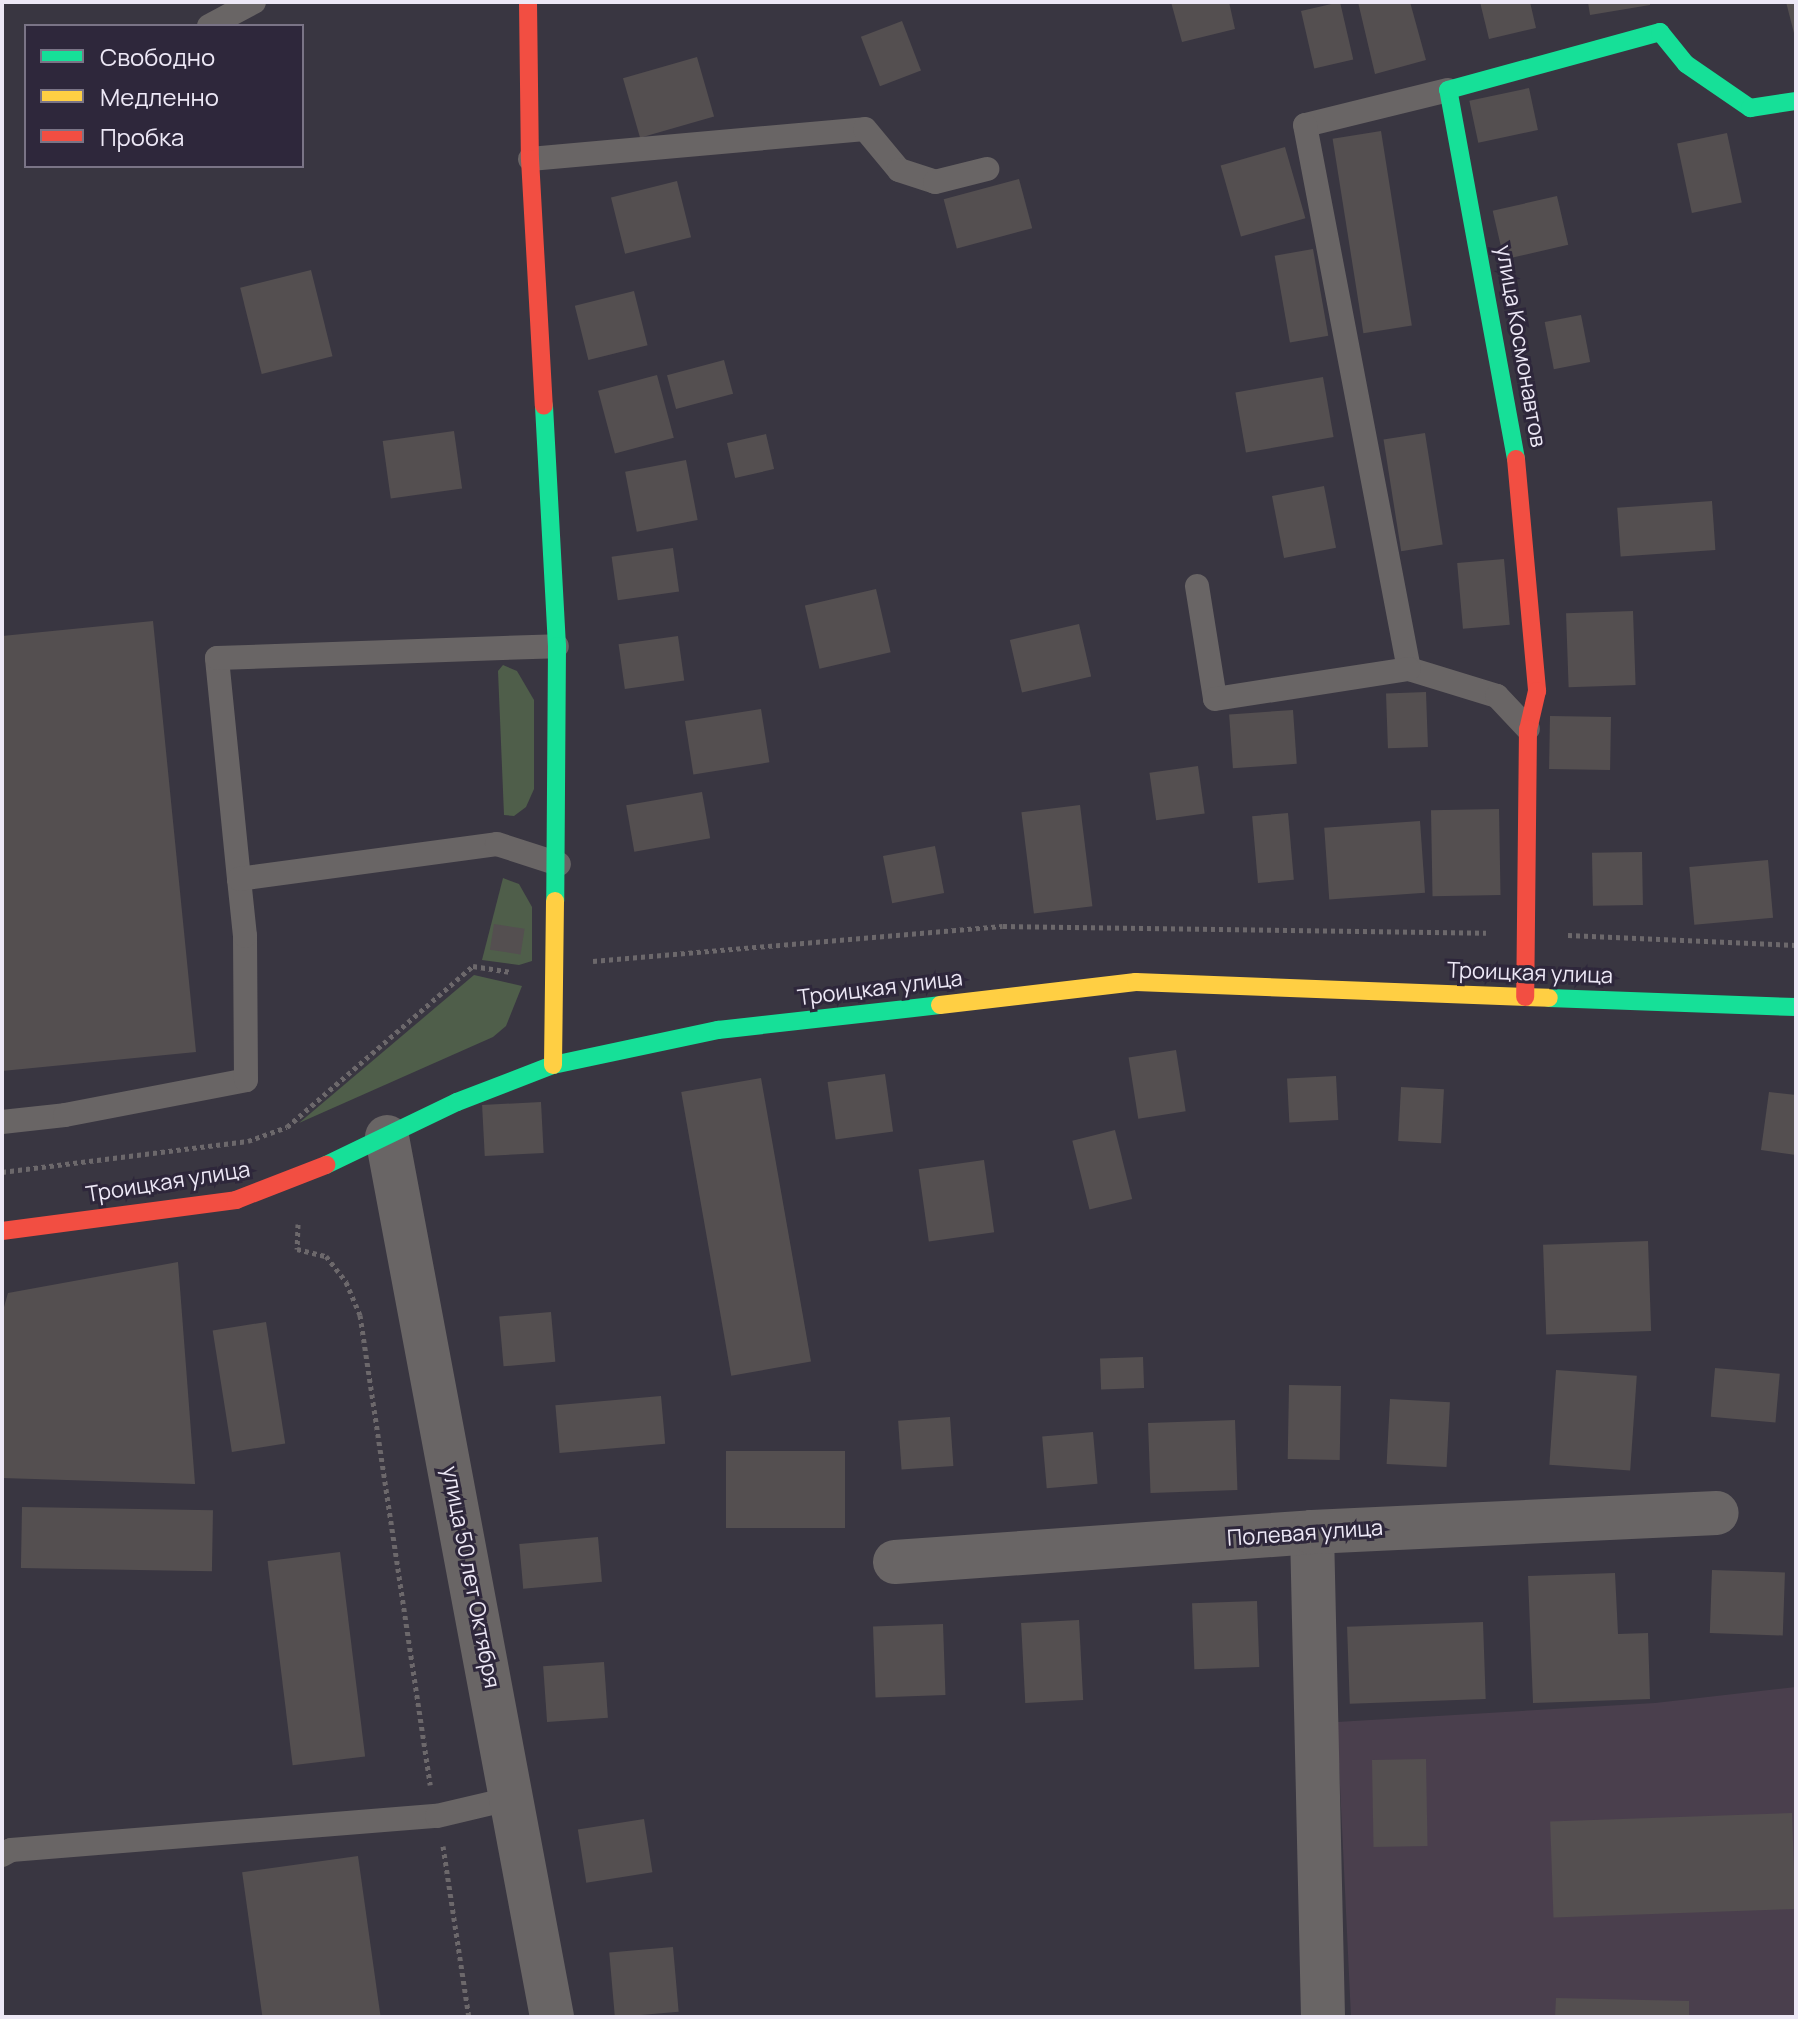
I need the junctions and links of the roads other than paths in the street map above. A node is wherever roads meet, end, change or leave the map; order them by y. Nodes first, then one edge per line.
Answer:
1 (254, 2) edge
2 (528, 2) edge
3 (213, 24) edge
4 (1448, 90) junction
5 (1796, 101) edge
6 (530, 159) junction
7 (987, 169) dead end
8 (1197, 586) dead end
9 (557, 646) junction
10 (1409, 669) junction
11 (1528, 729) junction
12 (559, 864) junction
13 (239, 879) junction
14 (1525, 997) junction
15 (1796, 1007) edge
16 (553, 1065) junction
17 (2, 1122) edge
18 (387, 1137) junction
19 (2, 1231) edge
20 (1717, 1513) dead end
21 (1312, 1532) junction
22 (895, 1562) dead end
23 (513, 1798) junction
24 (2, 1855) edge
25 (552, 2017) edge
26 (1323, 2017) edge

1 - 3 lane
2 - 6 street
4 - 5 street
4 - 10 lane
4 - 11 street, улица Космонавтов
6 - 7 lane
6 - 9 street
8 - 10 lane
9 - 12 street
9 - 13 lane
10 - 11 lane
11 - 14 street, улица Космонавтов
12 - 13 lane
12 - 16 street
13 - 17 lane
14 - 15 street, Троицкая улица
14 - 16 street, Троицкая улица
16 - 18 street, Троицкая улица
18 - 19 street, Троицкая улица
18 - 23 street, улица 50 лет Октября
20 - 21 street, Полевая улица
21 - 22 street, Полевая улица
21 - 26 street
23 - 24 lane
23 - 25 street, улица 50 лет Октября

